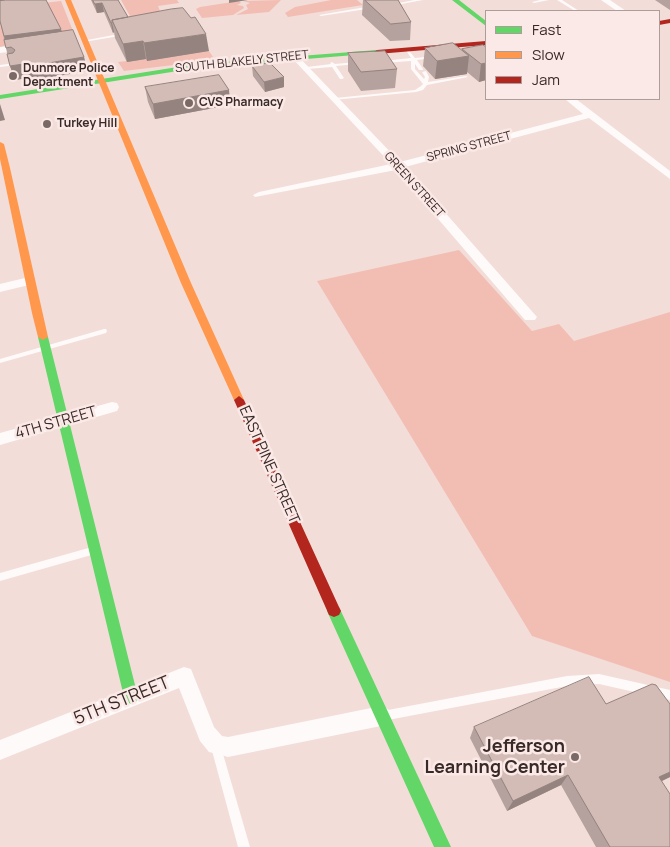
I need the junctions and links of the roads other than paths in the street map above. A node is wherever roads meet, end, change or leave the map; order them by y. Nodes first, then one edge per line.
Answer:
1 (68, 0) edge
2 (421, 0) edge
3 (455, 0) edge
4 (547, 0) edge
5 (558, 0) edge
6 (605, 0) edge
7 (534, 2) dead end
8 (385, 6) edge
9 (376, 7) edge
10 (575, 10) edge
11 (620, 10) edge
12 (321, 15) dead end
13 (485, 23) edge
14 (127, 33) edge
15 (80, 40) junction
16 (485, 43) edge
17 (37, 45) edge
18 (0, 50) edge
19 (382, 51) junction
20 (326, 54) junction
21 (410, 54) junction
22 (295, 56) junction
23 (364, 57) junction
24 (440, 57) edge
25 (388, 61) junction
26 (374, 62) edge
27 (15, 64) edge
28 (333, 65) junction
29 (0, 66) edge
30 (306, 68) junction
31 (466, 77) dead end
32 (342, 78) dead end
33 (101, 80) junction
34 (426, 84) junction
35 (0, 98) edge
36 (335, 99) junction
37 (571, 100) edge
38 (590, 116) junction
39 (0, 144) edge
40 (398, 166) junction
41 (670, 176) edge
42 (5, 185) edge
43 (260, 194) dead end
44 (29, 281) junction
45 (0, 288) edge
46 (530, 317) dead end
47 (104, 331) dead end
48 (46, 348) junction
49 (0, 361) edge
50 (112, 407) dead end
51 (64, 420) junction
52 (0, 439) edge
53 (95, 550) junction
54 (0, 577) edge
55 (670, 695) edge
56 (131, 697) junction
57 (381, 716) junction
58 (216, 745) junction
59 (0, 750) edge
60 (244, 847) edge
61 (443, 847) edge

1 - 15 street, EAST PINE STREET
2 - 8 lane
3 - 13 street
4 - 7 lane
5 - 10 lane
6 - 11 street
9 - 12 lane
14 - 15 lane
15 - 33 street, EAST PINE STREET
16 - 21 street, SOUTH BLAKELY STREET
17 - 18 street
19 - 21 street, SOUTH BLAKELY STREET
19 - 23 street, SOUTH BLAKELY STREET
19 - 25 lane
20 - 22 street, SOUTH BLAKELY STREET
20 - 23 street, SOUTH BLAKELY STREET
20 - 28 lane
21 - 24 lane
21 - 25 lane
21 - 34 lane
21 - 34 lane
22 - 30 street, GREEN STREET
22 - 33 street, SOUTH BLAKELY STREET
23 - 28 lane
25 - 26 lane
27 - 29 lane
28 - 30 lane
28 - 32 lane
30 - 36 street, GREEN STREET
31 - 34 lane
33 - 35 street, SOUTH BLAKELY STREET
33 - 57 street, EAST PINE STREET
34 - 36 lane
36 - 40 street, GREEN STREET
37 - 38 street
38 - 40 street, SPRING STREET
38 - 41 street
39 - 42 street
40 - 43 street, SPRING STREET
40 - 46 street, GREEN STREET
42 - 44 street
44 - 45 street
44 - 48 street
47 - 48 lane
48 - 49 lane
48 - 51 street
50 - 51 street, 4TH STREET
51 - 52 street, 4TH STREET
51 - 53 street
53 - 54 lane
53 - 56 street
55 - 57 lane
56 - 58 street, 5TH STREET
56 - 59 street, 5TH STREET
57 - 58 street
57 - 61 street, EAST PINE STREET
58 - 60 lane

